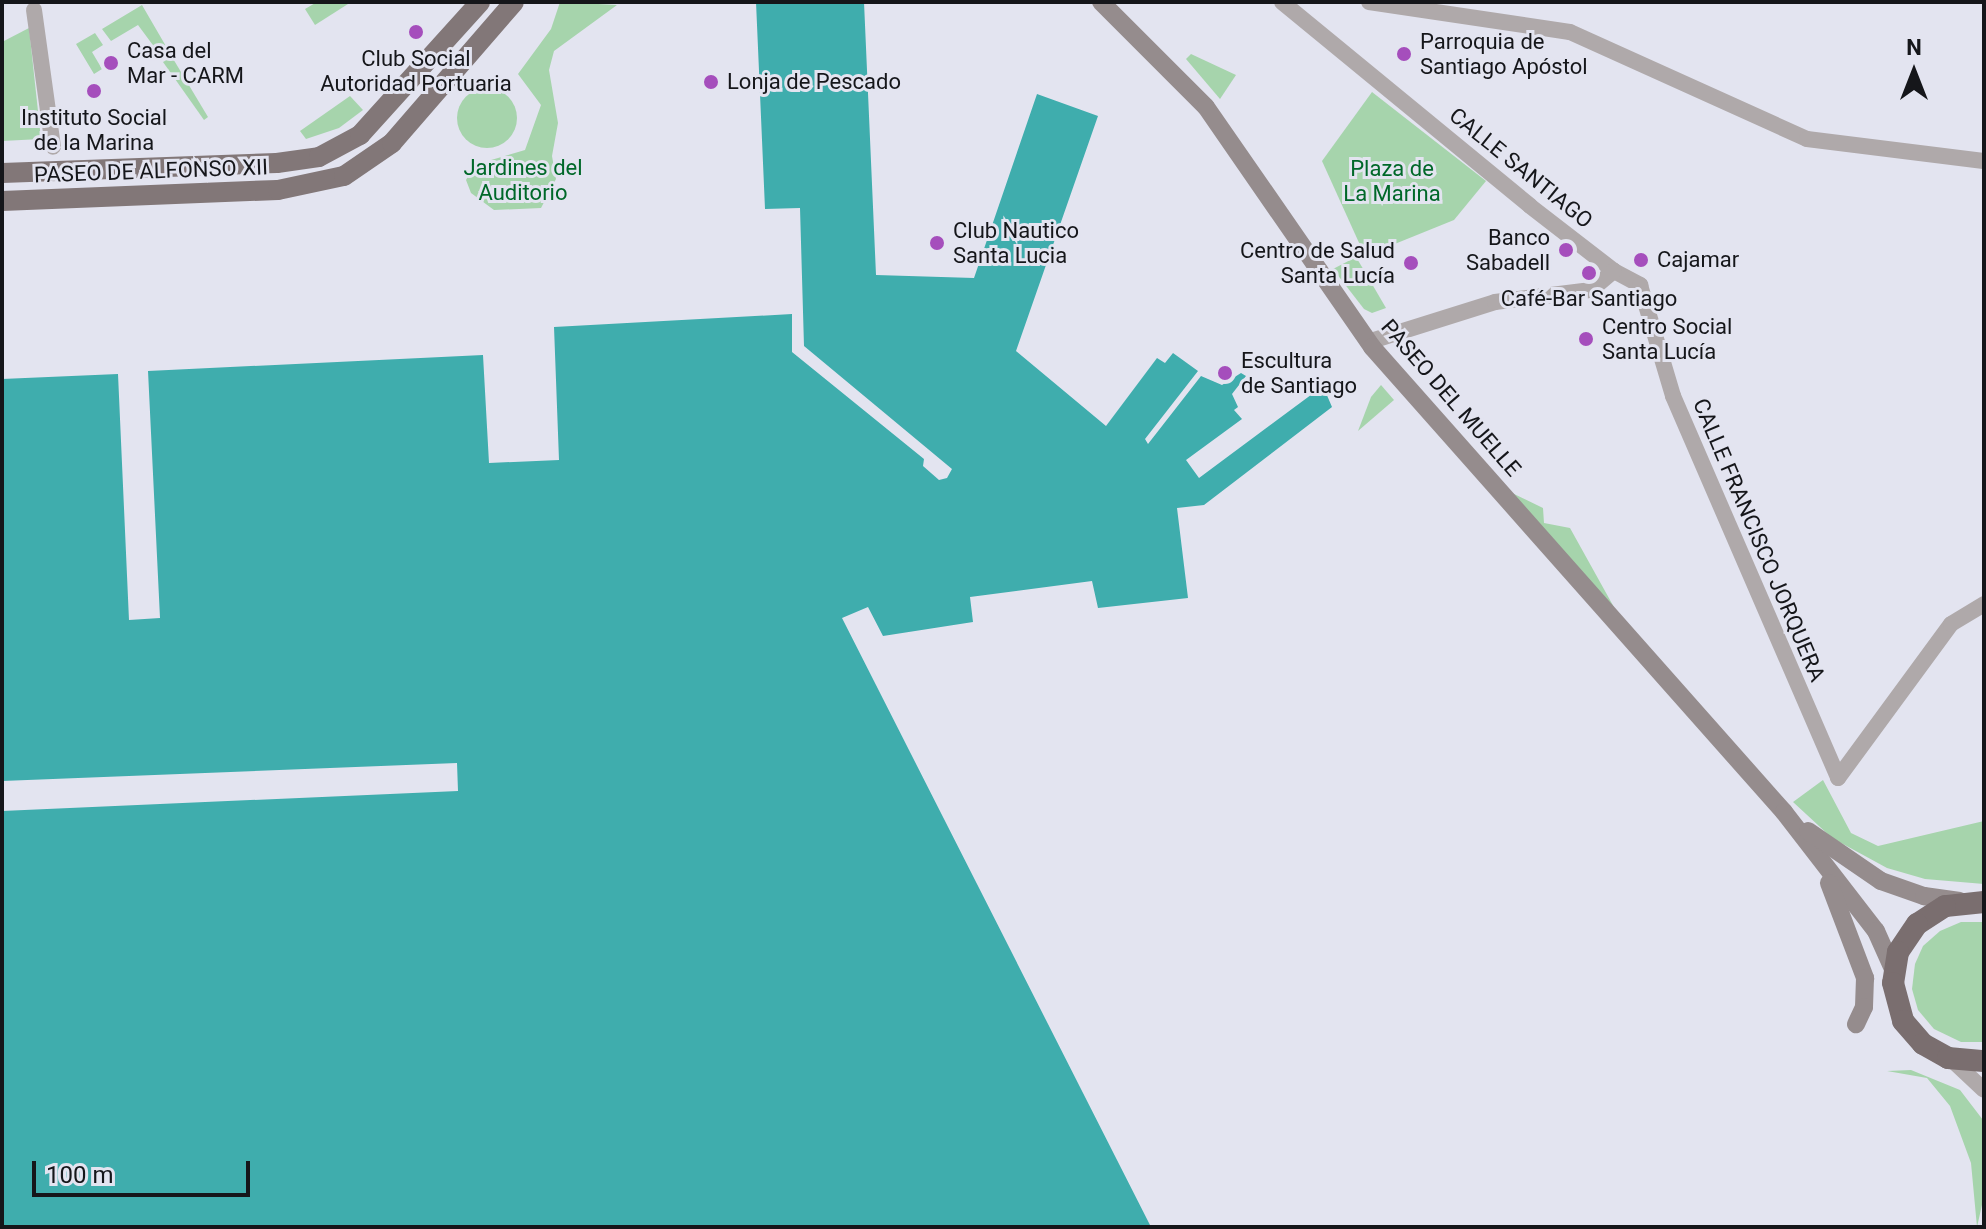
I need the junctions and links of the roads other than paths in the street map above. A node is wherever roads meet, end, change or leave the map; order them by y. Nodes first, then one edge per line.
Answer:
1 (480, 2) edge
2 (514, 2) edge
3 (1101, 2) edge
4 (1282, 2) edge
5 (1369, 2) edge
6 (34, 10) dead end
7 (53, 147) junction
8 (1984, 161) edge
9 (79, 170) junction
10 (38, 171) junction
11 (2, 173) edge
12 (39, 199) junction
13 (2, 201) edge
14 (1614, 271) junction
15 (1640, 285) joint
16 (1368, 342) junction
17 (1984, 604) edge
18 (1784, 812) junction
19 (1811, 849) junction
20 (1977, 902) edge
21 (1893, 969) junction
22 (1856, 1024) dead end
23 (1948, 1058) junction
24 (1984, 1061) edge
25 (1984, 1090) edge

1 - 9 main road, PASEO DE ALFONSO XII
2 - 12 main road, PASEO DE ALFONSO XII
3 - 16 main road, PASEO DEL MUELLE
4 - 14 street, CALLE SANTIAGO
5 - 8 street
6 - 7 street
7 - 9 street
7 - 10 street
9 - 10 main road, PASEO DE ALFONSO XII
10 - 11 main road, PASEO DE ALFONSO XII
10 - 12 main road
12 - 13 main road, PASEO DE ALFONSO XII
14 - 15 street, CALLE SANTIAGO
14 - 16 street
15 - 17 street, CALLE FRANCISCO JORQUERA
16 - 18 main road, PASEO DEL MUELLE
18 - 19 main road
18 - 20 main road
19 - 21 main road
19 - 22 main road
20 - 21 highway
21 - 23 highway
23 - 24 highway
23 - 25 street

